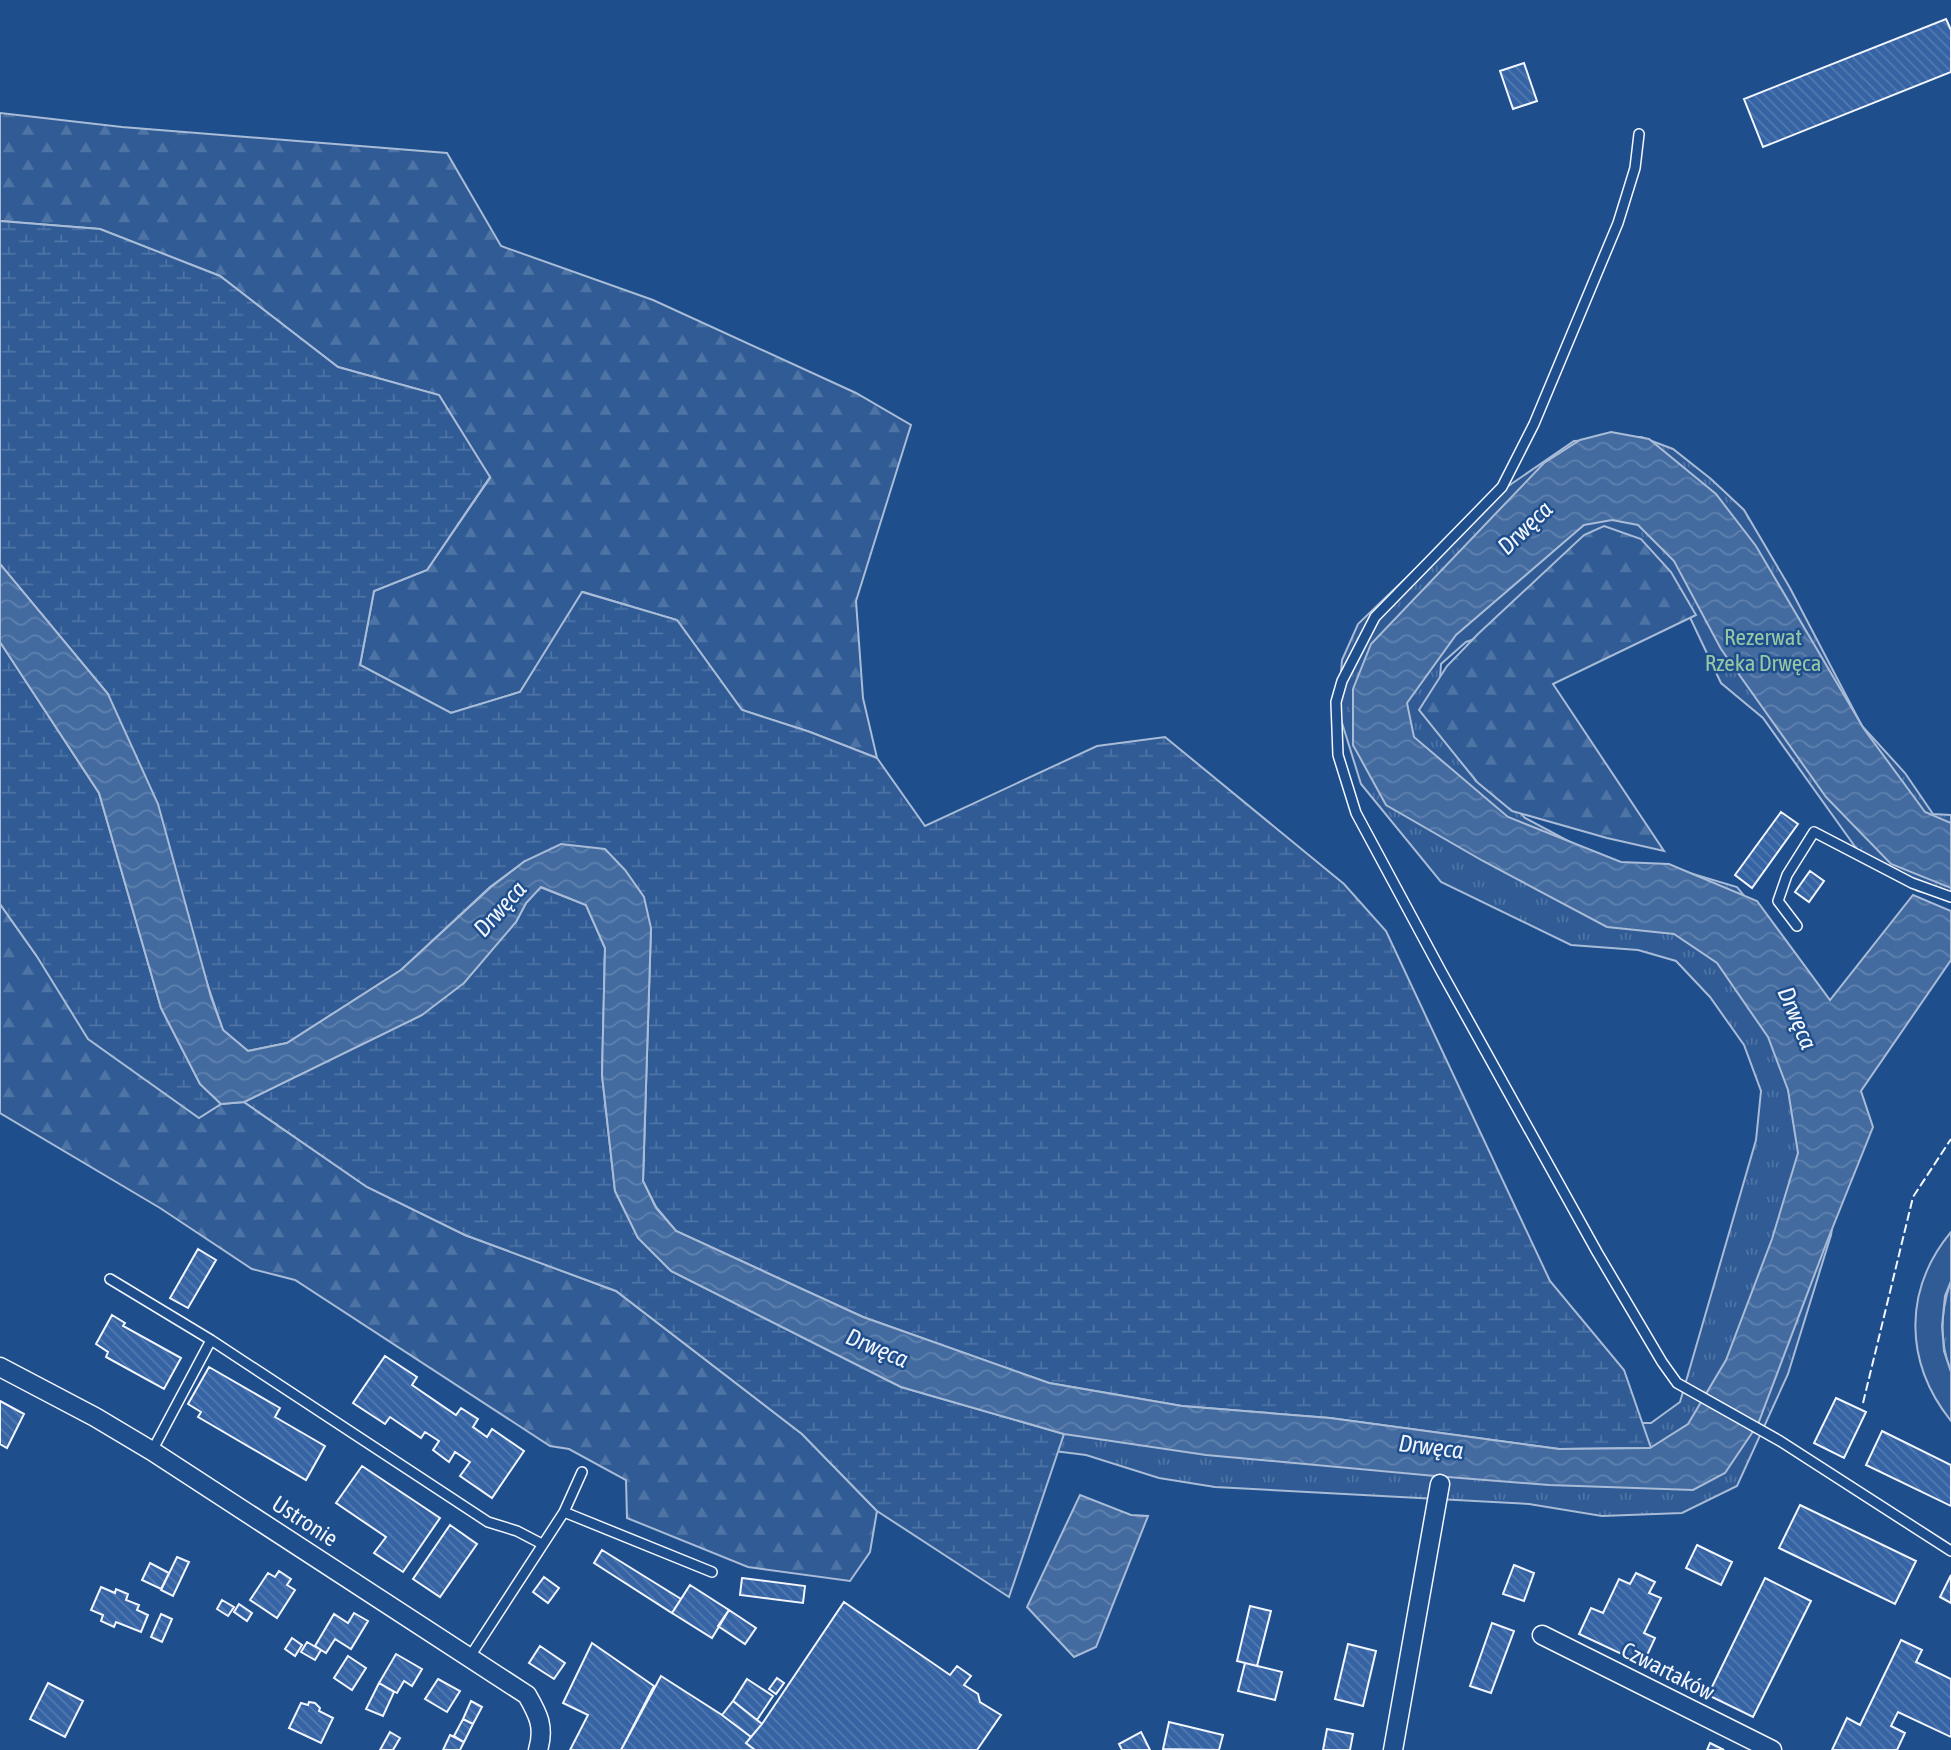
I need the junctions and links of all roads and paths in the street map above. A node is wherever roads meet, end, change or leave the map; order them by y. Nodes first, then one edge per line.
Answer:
1 (1639, 134) dead end
2 (1951, 897) edge
3 (1797, 926) dead end
4 (110, 1279) dead end
5 (211, 1340) junction
6 (0, 1367) edge
7 (152, 1451) junction
8 (582, 1472) dead end
9 (1440, 1484) dead end
10 (564, 1512) junction
11 (542, 1544) junction
12 (1951, 1551) edge
13 (712, 1572) dead end
14 (1542, 1635) dead end
15 (469, 1658) junction
16 (538, 1750) edge
17 (1393, 1750) edge
18 (1772, 1750) edge

1 - 12 lane
2 - 3 lane
4 - 5 lane
5 - 7 lane
5 - 11 lane
6 - 7 street, Ustronie
7 - 15 street, Ustronie
8 - 10 lane
9 - 17 street
10 - 11 lane
10 - 13 lane
11 - 15 lane
14 - 18 street, Czwartaków
15 - 16 street, Ustronie

